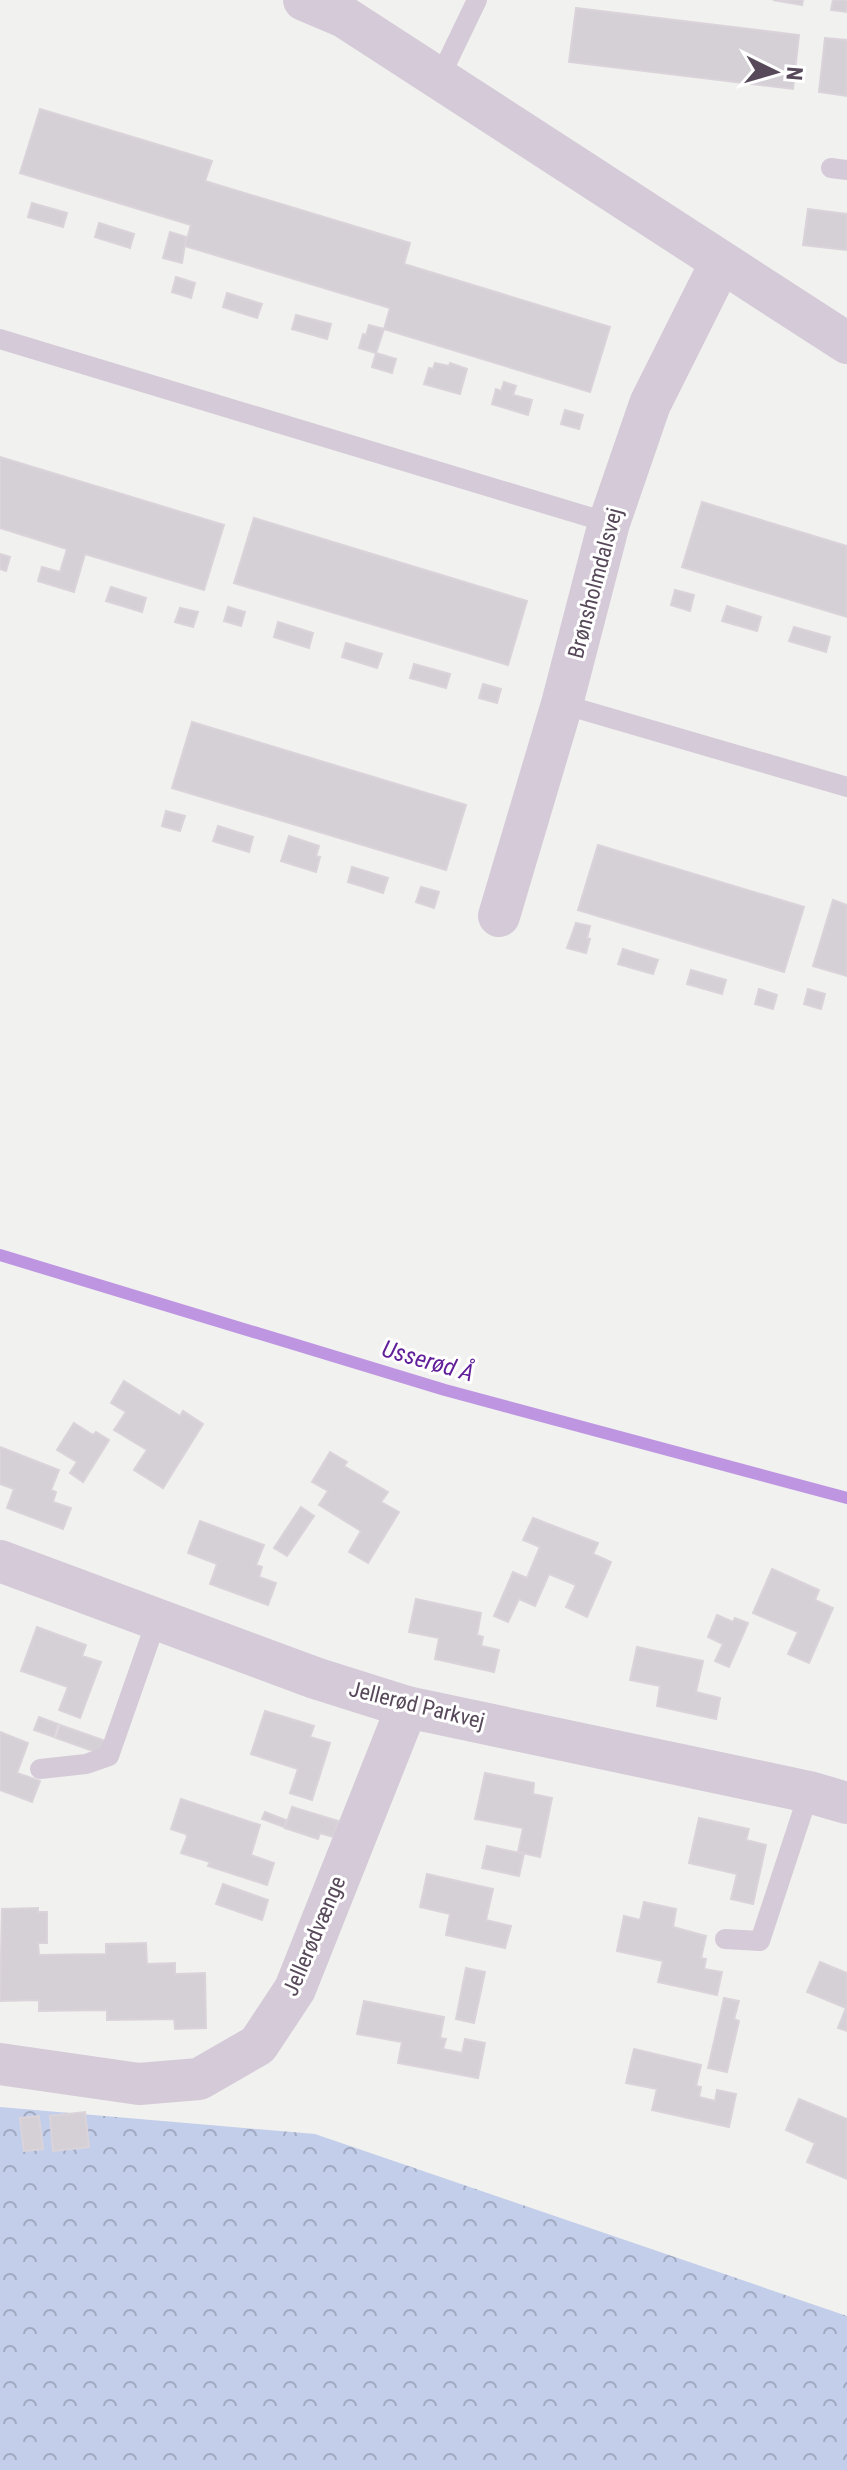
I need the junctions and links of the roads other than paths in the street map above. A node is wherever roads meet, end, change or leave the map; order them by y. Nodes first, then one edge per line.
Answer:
1 (304, 0) edge
2 (477, 0) edge
3 (439, 79) junction
4 (721, 262) junction
5 (0, 339) edge
6 (847, 343) edge
7 (609, 523) junction
8 (562, 704) junction
9 (847, 787) edge
10 (499, 916) dead end
11 (0, 1561) edge
12 (157, 1619) junction
13 (407, 1707) junction
14 (40, 1769) dead end
15 (828, 1797) edge
16 (725, 1939) dead end
17 (0, 2064) edge

1 - 3 street
2 - 3 lane
3 - 4 street
4 - 6 street
4 - 7 street, Brønsholmdalsvej
5 - 7 lane
7 - 8 street, Brønsholmdalsvej
8 - 9 lane
8 - 10 street, Brønsholmdalsvej
11 - 12 street, Jellerød Parkvej
12 - 13 street, Jellerød Parkvej
12 - 14 lane
13 - 15 street, Jellerød Parkvej
13 - 17 street, Jellerødvænge
15 - 16 lane

